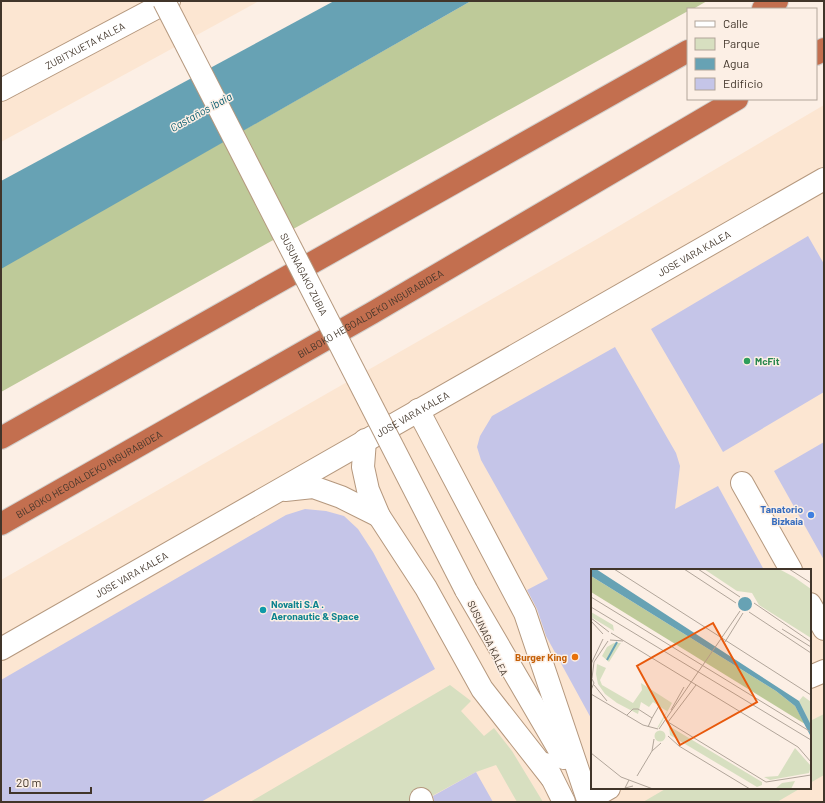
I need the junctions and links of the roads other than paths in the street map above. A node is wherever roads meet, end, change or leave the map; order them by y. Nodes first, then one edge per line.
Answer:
1 (164, 1) edge
2 (169, 1) edge
3 (777, 1) edge
4 (765, 8) edge
5 (133, 9) edge
6 (687, 52) edge
7 (1, 90) edge
8 (735, 100) edge
9 (824, 179) edge
10 (418, 410) junction
11 (1, 438) edge
12 (365, 440) junction
13 (742, 483) dead end
14 (281, 490) junction
15 (379, 516) junction
16 (1, 524) edge
17 (790, 569) edge
18 (466, 590) junction
19 (811, 606) edge
20 (824, 628) edge
21 (1, 649) edge
22 (824, 671) edge
23 (811, 677) edge
24 (551, 777) junction
25 (607, 789) edge
26 (588, 801) edge
27 (564, 802) edge

1 - 18 street, SUSUNAGAKO ZUBIA, bridge
2 - 5 street, ZUBITXUETA KALEA
3 - 4 highway
5 - 7 street, ZUBITXUETA KALEA
6 - 11 highway
8 - 16 highway, BILBOKO HEGOALDEKO INGURABIDEA
9 - 10 street, JOSE VARA KALEA
10 - 12 street, JOSE VARA KALEA
10 - 26 street
12 - 14 street, JOSE VARA KALEA
12 - 15 street, SUSUNAGA KALEA
13 - 17 street
14 - 15 street
14 - 21 street, JOSE VARA KALEA
15 - 24 street, SUSUNAGA KALEA
18 - 24 street, SUSUNAGA KALEA
18 - 26 street, SUSUNAGA KALEA
19 - 20 street
22 - 23 street
24 - 27 street, SUSUNAGA KALEA
25 - 26 street

